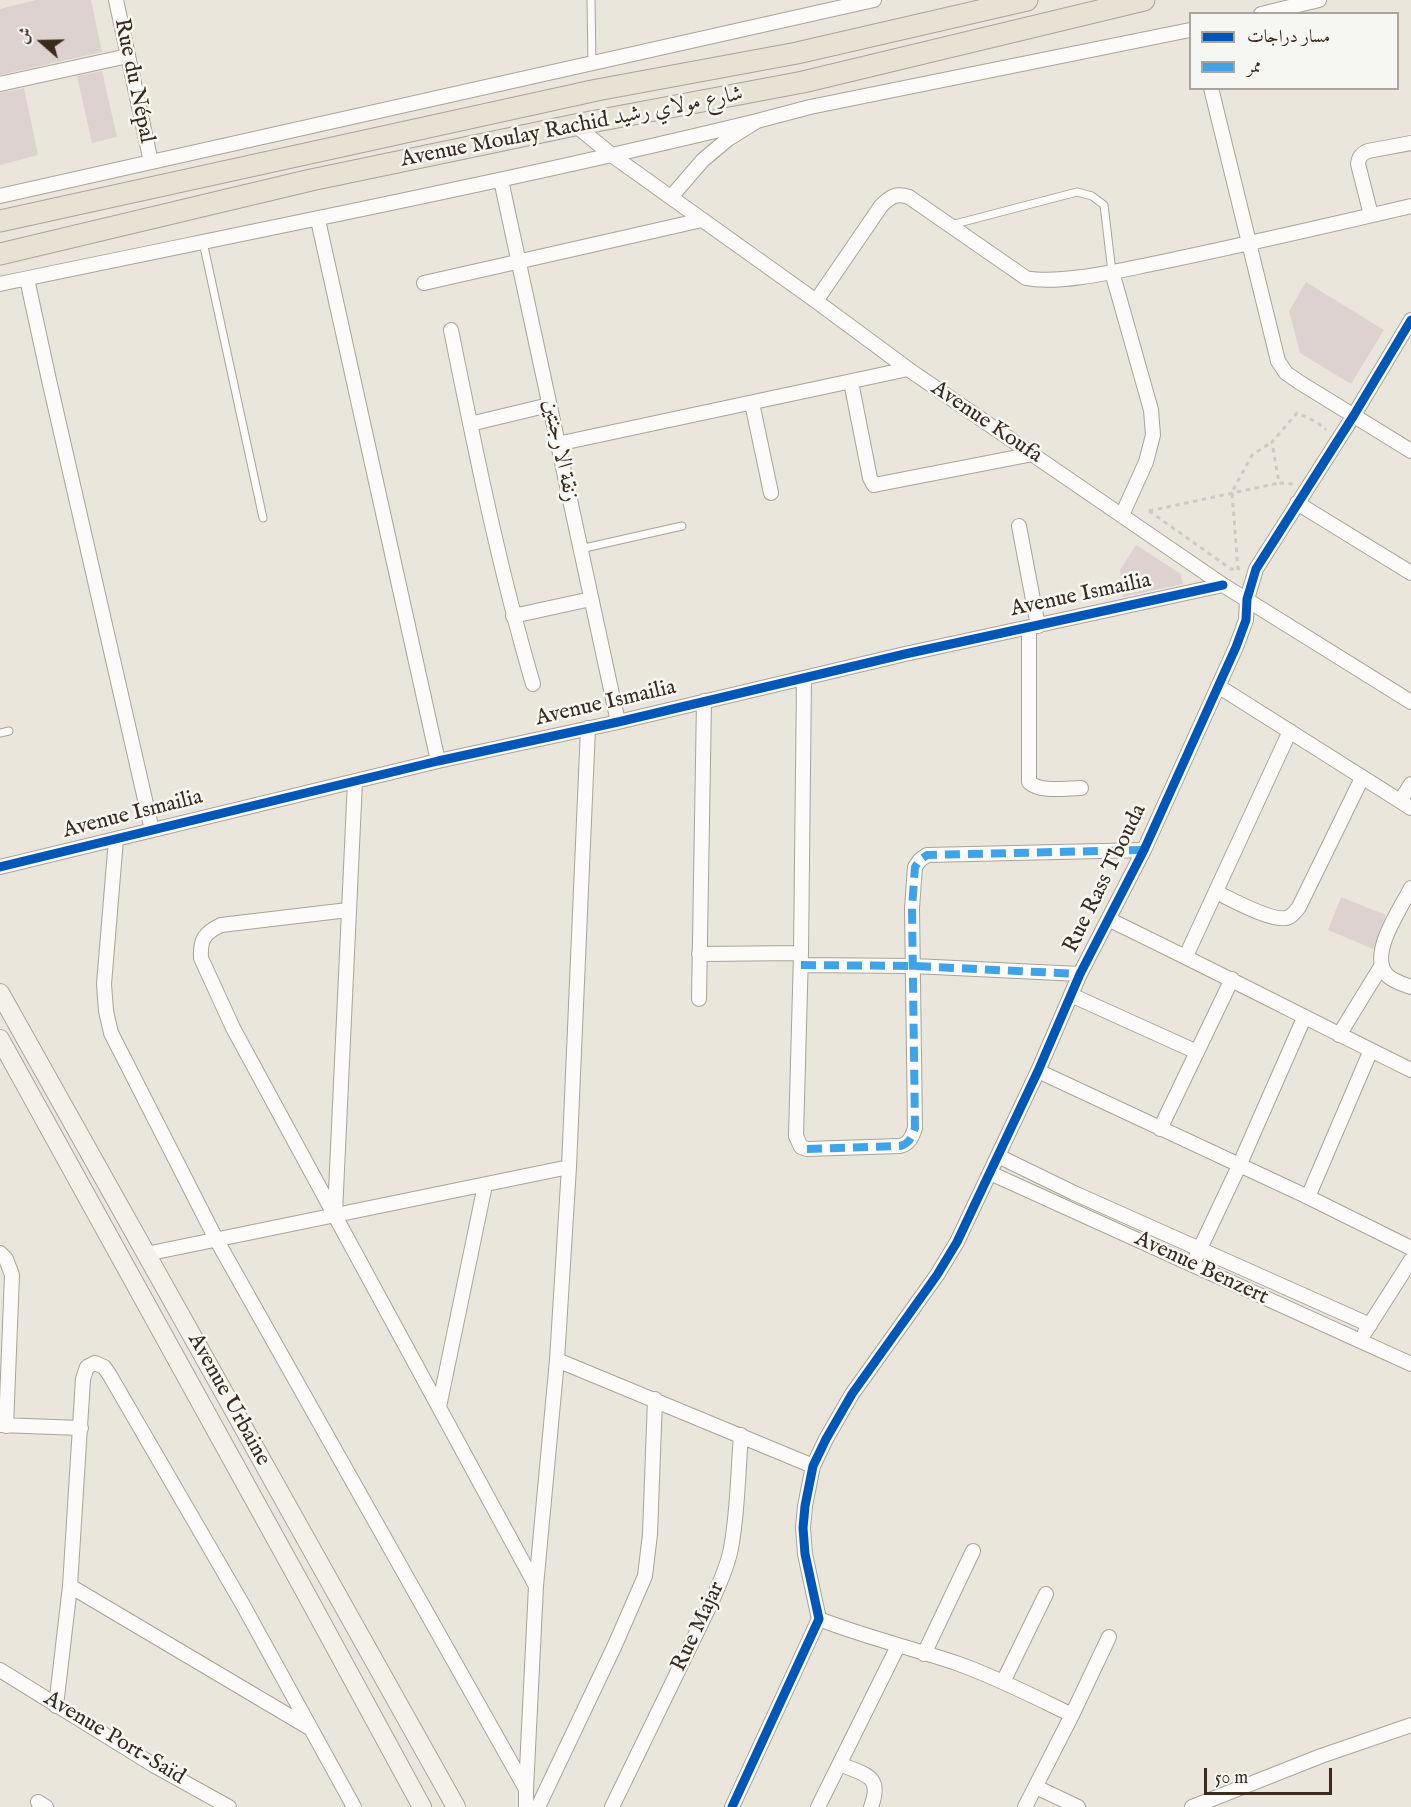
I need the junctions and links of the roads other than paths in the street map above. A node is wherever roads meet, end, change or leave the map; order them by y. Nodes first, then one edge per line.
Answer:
1 (116, 0) edge
2 (591, 0) edge
3 (874, 0) edge
4 (1027, 0) edge
5 (1144, 0) edge
6 (1319, 0) edge
7 (1269, 12) edge
8 (1189, 30) edge
9 (128, 56) junction
10 (592, 64) junction
11 (0, 84) edge
12 (1211, 90) edge
13 (757, 121) junction
14 (574, 124) junction
15 (1411, 143) edge
16 (613, 156) junction
17 (151, 162) junction
18 (501, 180) junction
19 (0, 196) edge
20 (671, 197) junction
21 (1411, 206) edge
22 (1371, 215) junction
23 (318, 220) junction
24 (702, 220) junction
25 (0, 221) edge
26 (950, 225) junction
27 (203, 242) junction
28 (1249, 244) junction
29 (0, 254) edge
30 (518, 261) junction
31 (1112, 272) junction
32 (27, 279) junction
33 (424, 283) dead end
34 (0, 284) edge
35 (816, 301) junction
36 (1411, 320) edge
37 (451, 330) dead end
38 (908, 369) junction
39 (851, 382) junction
40 (752, 403) junction
41 (549, 405) junction
42 (1354, 415) junction
43 (470, 424) junction
44 (557, 444) junction
45 (1411, 451) edge
46 (1033, 454) junction
47 (771, 493) dead end
48 (1293, 498) junction
49 (1122, 515) junction
50 (263, 518) dead end
51 (682, 526) dead end
52 (1018, 526) dead end
53 (580, 549) junction
54 (1411, 573) edge
55 (1223, 585) junction
56 (591, 599) junction
57 (1247, 599) junction
58 (513, 616) junction
59 (1034, 627) junction
60 (804, 679) junction
61 (533, 684) dead end
62 (1218, 686) junction
63 (704, 701) junction
64 (1411, 702) edge
65 (618, 722) junction
66 (588, 728) junction
67 (9, 731) dead end
68 (1290, 731) junction
69 (0, 733) edge
70 (438, 761) junction
71 (1362, 778) junction
72 (355, 781) junction
73 (1411, 784) edge
74 (1081, 788) dead end
75 (1405, 804) edge
76 (153, 830) junction
77 (116, 839) junction
78 (1144, 850) junction
79 (0, 867) edge
80 (1216, 892) junction
81 (1410, 894) edge
82 (348, 910) junction
83 (1110, 920) junction
84 (699, 954) junction
85 (1186, 957) junction
86 (801, 959) junction
87 (1382, 965) junction
88 (914, 966) junction
89 (1080, 974) junction
90 (1232, 979) junction
91 (1411, 987) edge
92 (0, 993) edge
93 (1071, 995) junction
94 (699, 999) dead end
95 (1304, 1018) junction
96 (1339, 1035) junction
97 (0, 1039) edge
98 (1371, 1050) junction
99 (1197, 1052) junction
100 (1411, 1070) edge
101 (1038, 1071) junction
102 (1160, 1129) junction
103 (998, 1156) junction
104 (1239, 1166) junction
105 (568, 1167) junction
106 (990, 1173) junction
107 (485, 1185) junction
108 (1308, 1197) junction
109 (334, 1215) junction
110 (216, 1239) junction
111 (1411, 1248) edge
112 (1200, 1249) junction
113 (0, 1253) edge
114 (146, 1254) junction
115 (1411, 1260) edge
116 (1193, 1265) junction
117 (1370, 1325) junction
118 (5, 1335) edge
119 (1359, 1341) junction
120 (557, 1360) junction
121 (1411, 1364) edge
122 (656, 1399) junction
123 (439, 1407) junction
124 (3, 1426) edge
125 (81, 1428) junction
126 (741, 1435) junction
127 (813, 1466) junction
128 (973, 1551) dead end
129 (70, 1586) junction
130 (536, 1586) junction
131 (1046, 1594) dead end
132 (819, 1619) junction
133 (1109, 1636) dead end
134 (898, 1647) junction
135 (924, 1654) junction
136 (0, 1670) edge
137 (1003, 1682) junction
138 (56, 1706) junction
139 (1072, 1715) junction
140 (1411, 1725) edge
141 (310, 1728) junction
142 (840, 1764) junction
143 (1036, 1787) junction
144 (526, 1789) junction
145 (229, 1807) edge
146 (354, 1807) edge
147 (422, 1807) edge
148 (456, 1807) edge
149 (526, 1807) edge
150 (538, 1807) edge
151 (612, 1807) edge
152 (732, 1807) edge
153 (818, 1807) edge
154 (871, 1807) edge
155 (1025, 1807) edge
156 (1078, 1807) edge
157 (1192, 1807) edge

1 - 9 street, Rue du Népal
2 - 10 lane
3 - 10 street
4 - 25 main road, Avenue Moulay Rachid شارع مولاي رشيد
5 - 14 main road, Avenue Moulay Rachid شارع مولاي رشيد
6 - 7 street
8 - 13 street
9 - 11 street
9 - 17 street, Rue du Népal
10 - 17 street
12 - 28 street
13 - 16 street
13 - 20 street
14 - 16 street, Avenue Koufa
14 - 29 main road, Avenue Moulay Rachid شارع مولاي رشيد
15 - 22 street
16 - 18 street
16 - 20 street, Avenue Koufa
17 - 19 street
18 - 23 street
18 - 30 street, زنقة الارجنتين
20 - 24 street, Avenue Koufa
21 - 22 street
22 - 28 street
23 - 27 street
23 - 70 street
24 - 30 street
24 - 35 street, Avenue Koufa
26 - 31 street
26 - 31 lane
26 - 35 street
27 - 32 street
27 - 50 lane
28 - 31 street
28 - 42 street
30 - 33 street
30 - 41 street, زنقة الارجنتين
31 - 49 street
32 - 34 street
32 - 76 street
35 - 38 street, Avenue Koufa
36 - 42 street, Rue Rass Tbouda
37 - 43 street
38 - 39 street
38 - 46 street, Avenue Koufa
39 - 40 street
39 - 46 street
40 - 44 street
40 - 47 street
41 - 43 street
41 - 44 street, زنقة الارجنتين
42 - 45 street
42 - 48 street, Rue Rass Tbouda
43 - 58 street
44 - 53 street, زنقة الارجنتين
46 - 49 street, Avenue Koufa
48 - 54 street
48 - 57 street, Rue Rass Tbouda
49 - 55 street, Avenue Koufa
51 - 53 lane
52 - 59 street
53 - 56 street, زنقة الارجنتين
55 - 57 street, Avenue Koufa
55 - 59 street, Avenue Ismailia
56 - 58 street
56 - 65 street, زنقة الارجنتين
57 - 62 street, Rue Rass Tbouda
57 - 64 street, Avenue Koufa
58 - 61 street
59 - 60 street, Avenue Ismailia
59 - 74 street
60 - 63 street, Avenue Ismailia
60 - 86 street
62 - 68 street
62 - 78 street, Rue Rass Tbouda
63 - 65 street, Avenue Ismailia
63 - 84 street
65 - 66 street, Avenue Ismailia
66 - 70 street, Avenue Ismailia
66 - 105 street
67 - 69 lane
68 - 71 street
68 - 80 street
70 - 72 street, Avenue Ismailia
71 - 75 street
71 - 80 street
72 - 76 street, Avenue Ismailia
72 - 82 street
73 - 75 street
76 - 77 street, Avenue Ismailia
77 - 79 street, Avenue Ismailia
77 - 110 street
78 - 83 street, Rue Rass Tbouda
78 - 88 street
80 - 85 street
81 - 87 street
82 - 109 street
82 - 109 street
83 - 85 street
83 - 89 street, Rue Rass Tbouda
84 - 86 street
84 - 94 street
85 - 90 street
86 - 88 street
86 - 88 street
87 - 91 street
87 - 96 street
88 - 89 street
89 - 93 street, Rue Rass Tbouda
90 - 95 street
90 - 99 street
92 - 114 street, Avenue Urbaine
93 - 99 street
93 - 101 street, Rue Rass Tbouda
95 - 96 street
95 - 104 street
96 - 98 street
97 - 147 street, Avenue Urbaine
98 - 100 street
98 - 108 street
99 - 102 street
101 - 102 street
101 - 103 street, Rue Rass Tbouda
102 - 104 street
103 - 106 street, Rue Rass Tbouda
103 - 112 street, Avenue Benzert
104 - 108 street
104 - 112 street
105 - 107 street
105 - 120 street
106 - 116 street, Avenue Benzert
106 - 127 street, Rue Rass Tbouda
107 - 109 street
107 - 123 street
108 - 111 street
109 - 110 street
109 - 123 street
110 - 114 street
110 - 144 street
112 - 116 street
112 - 117 street, Avenue Benzert
113 - 118 street
114 - 148 street, Avenue Urbaine
115 - 117 street
116 - 119 street, Avenue Benzert
117 - 119 street
118 - 124 street
119 - 121 street, Avenue Benzert
120 - 122 street
120 - 130 street
122 - 126 street
122 - 150 street
123 - 130 street
124 - 125 street
125 - 129 street
125 - 141 street
126 - 127 street
126 - 151 street, Rue Majar
127 - 132 street, Rue Rass Tbouda
128 - 135 street
129 - 138 street
129 - 141 street
130 - 144 street
131 - 137 street
132 - 134 street
132 - 152 street
133 - 139 street
134 - 135 street
134 - 142 street
135 - 137 street
136 - 138 street, Avenue Port-Saïd
137 - 139 street
138 - 145 street, Avenue Port-Saïd
139 - 143 street
140 - 157 street
141 - 146 street
142 - 153 street
142 - 154 street
143 - 155 street
143 - 156 street
144 - 149 street

